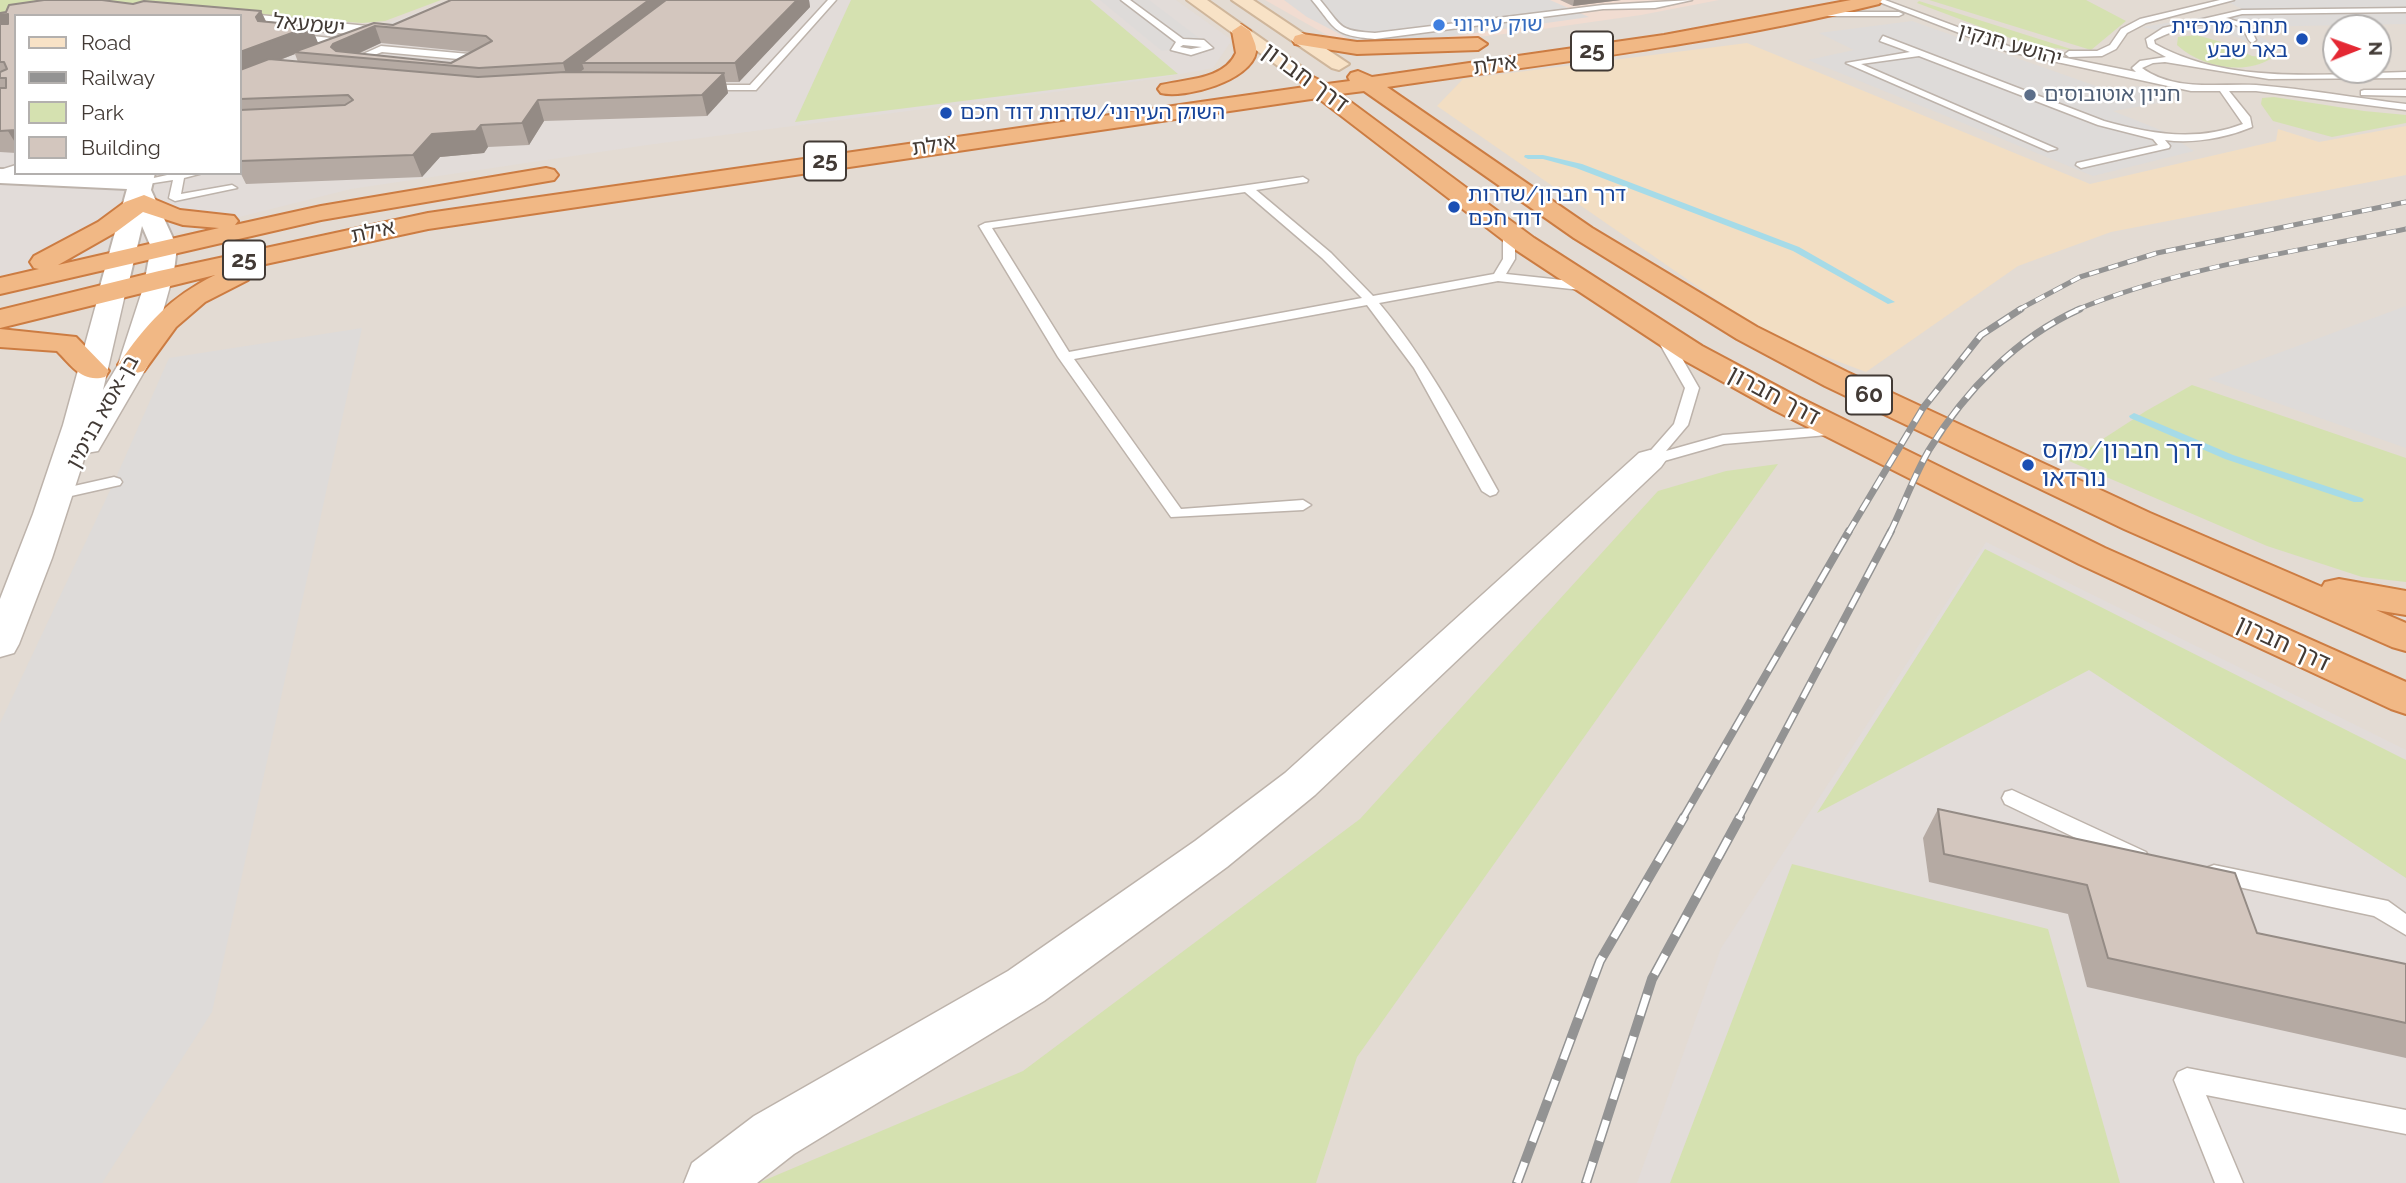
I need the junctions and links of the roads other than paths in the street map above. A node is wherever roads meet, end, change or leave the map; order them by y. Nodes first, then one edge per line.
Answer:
1 (832, 0) edge
2 (1125, 0) edge
3 (1196, 0) edge
4 (1316, 0) edge
5 (1688, 0) edge
6 (1875, 0) edge
7 (1901, 0) edge
8 (2231, 0) edge
9 (2237, 0) edge
10 (2345, 0) edge
11 (1244, 1) edge
12 (2179, 6) junction
13 (2197, 7) junction
14 (2406, 10) edge
15 (2264, 11) junction
16 (2372, 11) junction
17 (1705, 12) dead end
18 (2242, 12) junction
19 (1815, 15) junction
20 (242, 18) edge
21 (1923, 18) junction
22 (2214, 18) junction
23 (1628, 24) dead end
24 (383, 30) joint
25 (1241, 31) junction
26 (283, 36) edge
27 (1883, 38) dead end
28 (1302, 40) junction
29 (2252, 40) dead end
30 (350, 43) junction
31 (1181, 43) dead end
32 (329, 50) junction
33 (1920, 53) junction
34 (369, 54) junction
35 (2062, 54) junction
36 (306, 59) edge
37 (2111, 59) dead end
38 (2123, 60) dead end
39 (2147, 61) junction
40 (2183, 62) junction
41 (1339, 64) junction
42 (2291, 66) dead end
43 (1478, 67) junction
44 (2217, 69) junction
45 (1296, 70) junction
46 (2406, 75) edge
47 (2268, 76) junction
48 (2146, 77) junction
49 (1370, 84) junction
50 (2406, 85) edge
51 (2184, 87) junction
52 (697, 88) edge
53 (2227, 88) junction
54 (1324, 91) junction
55 (2297, 92) junction
56 (2406, 93) edge
57 (2206, 97) dead end
58 (2217, 102) dead end
59 (2406, 107) edge
60 (1145, 116) junction
61 (1289, 117) dead end
62 (2245, 117) junction
63 (1333, 124) dead end
64 (1438, 131) junction
65 (2156, 137) junction
66 (2052, 149) dead end
67 (1403, 151) junction
68 (2081, 165) dead end
69 (565, 172) dead end
70 (0, 175) edge
71 (185, 175) edge
72 (179, 176) junction
73 (1303, 180) dead end
74 (232, 188) dead end
75 (1247, 188) junction
76 (140, 191) edge
77 (321, 213) junction
78 (1509, 231) junction
79 (328, 241) junction
80 (164, 247) junction
81 (120, 257) junction
82 (1499, 277) junction
83 (0, 279) edge
84 (159, 279) junction
85 (0, 286) edge
86 (1590, 287) junction
87 (113, 290) junction
88 (1371, 301) junction
89 (0, 319) edge
90 (1660, 332) junction
91 (0, 338) edge
92 (1065, 357) junction
93 (133, 365) junction
94 (94, 371) junction
95 (1839, 430) junction
96 (1650, 460) junction
97 (114, 482) dead end
98 (1490, 491) dead end
99 (58, 494) junction
100 (1303, 505) dead end
101 (2235, 564) junction
102 (12, 592) edge
103 (2406, 603) edge
104 (2406, 638) edge
105 (2275, 641) junction
106 (0, 644) edge
107 (2406, 699) edge
108 (2406, 719) edge
109 (2012, 798) dead end
110 (2155, 862) edge
111 (2195, 870) edge
112 (2406, 926) edge
113 (2406, 1122) edge
114 (712, 1183) edge
115 (2229, 1183) edge

1 - 52 lane
2 - 31 lane
3 - 25 main road, דרך חברון
4 - 5 lane
6 - 19 highway, אילת / 25
6 - 21 lane, יהושע חנקין
7 - 35 lane, יהושע חנקין
8 - 13 lane
9 - 15 lane
10 - 16 lane
11 - 28 main road, דרך חברון
12 - 13 lane
12 - 22 lane
12 - 35 lane
13 - 18 lane
14 - 16 lane
15 - 16 lane
15 - 18 lane
17 - 23 highway, 25
18 - 22 lane
19 - 21 lane
19 - 43 highway, אילת / 25
20 - 24 street, ישמעאל
21 - 48 lane, יהושע חנקין
22 - 29 lane
22 - 40 lane
24 - 30 street
25 - 45 main road, דרך חברון
25 - 45 highway, אילת
26 - 30 lane
27 - 33 lane
28 - 41 main road, דרך חברון
28 - 41 highway, אילת
30 - 32 street
32 - 34 lane
32 - 36 street
33 - 65 lane
33 - 66 lane
34 - 34 lane
35 - 37 lane, יהושע חנקין
38 - 39 lane
39 - 40 lane
39 - 48 lane
40 - 44 lane
41 - 45 highway, אילת
41 - 49 highway, דרך חברון / 60
42 - 47 lane
43 - 49 highway, אילת / 25
43 - 64 highway
44 - 47 lane
44 - 53 lane
45 - 54 highway, דרך חברון / 60
46 - 47 lane
47 - 50 lane
48 - 51 lane, יהושע חנקין
49 - 54 highway, אילת / 25
49 - 64 highway, דרך חברון / 60
51 - 53 lane
51 - 57 lane
53 - 55 lane
53 - 62 lane
54 - 60 highway, אילת / 25
54 - 67 highway, דרך חברון / 60
55 - 56 lane
55 - 59 lane
58 - 62 lane
60 - 61 highway
60 - 79 highway, אילת / 25
62 - 65 lane
63 - 67 highway
64 - 101 highway, דרך חברון / 60
65 - 68 lane
67 - 78 highway, דרך חברון / 60
69 - 77 highway, אילת / 25
70 - 76 street
71 - 72 lane
72 - 74 lane
72 - 76 lane
73 - 75 lane
75 - 88 lane
75 - 92 lane
76 - 77 highway
76 - 80 street
76 - 81 street, בן-אסא בנימין
76 - 83 highway
77 - 80 highway, אילת / 25
78 - 82 lane
78 - 86 highway, דרך חברון / 60
79 - 84 highway, אילת / 25
79 - 93 highway
80 - 81 highway, אילת / 25
80 - 84 street, בן-אסא בנימין
81 - 85 highway, אילת / 25
81 - 87 street, בן-אסא בנימין
82 - 86 lane
82 - 88 lane
84 - 87 highway, אילת / 25
84 - 93 street, בן-אסא בנימין
86 - 90 highway, דרך חברון / 60
87 - 89 highway, אילת / 25
87 - 94 street, בן-אסא בנימין
88 - 92 lane
88 - 98 lane
90 - 95 highway, דרך חברון / 60
90 - 96 lane
91 - 94 highway
92 - 100 lane
93 - 99 street, בן-אסא בנימין
94 - 99 street, בן-אסא בנימין
95 - 96 lane
95 - 105 highway, דרך חברון / 60
96 - 114 street
97 - 99 lane
99 - 102 street, בן-אסא בנימין
101 - 103 highway
101 - 104 highway, דרך חברון / 60
102 - 106 street, בן-אסא בנימין
105 - 107 highway, דרך חברון / 60
105 - 108 highway
109 - 110 lane
111 - 112 lane
113 - 115 lane

